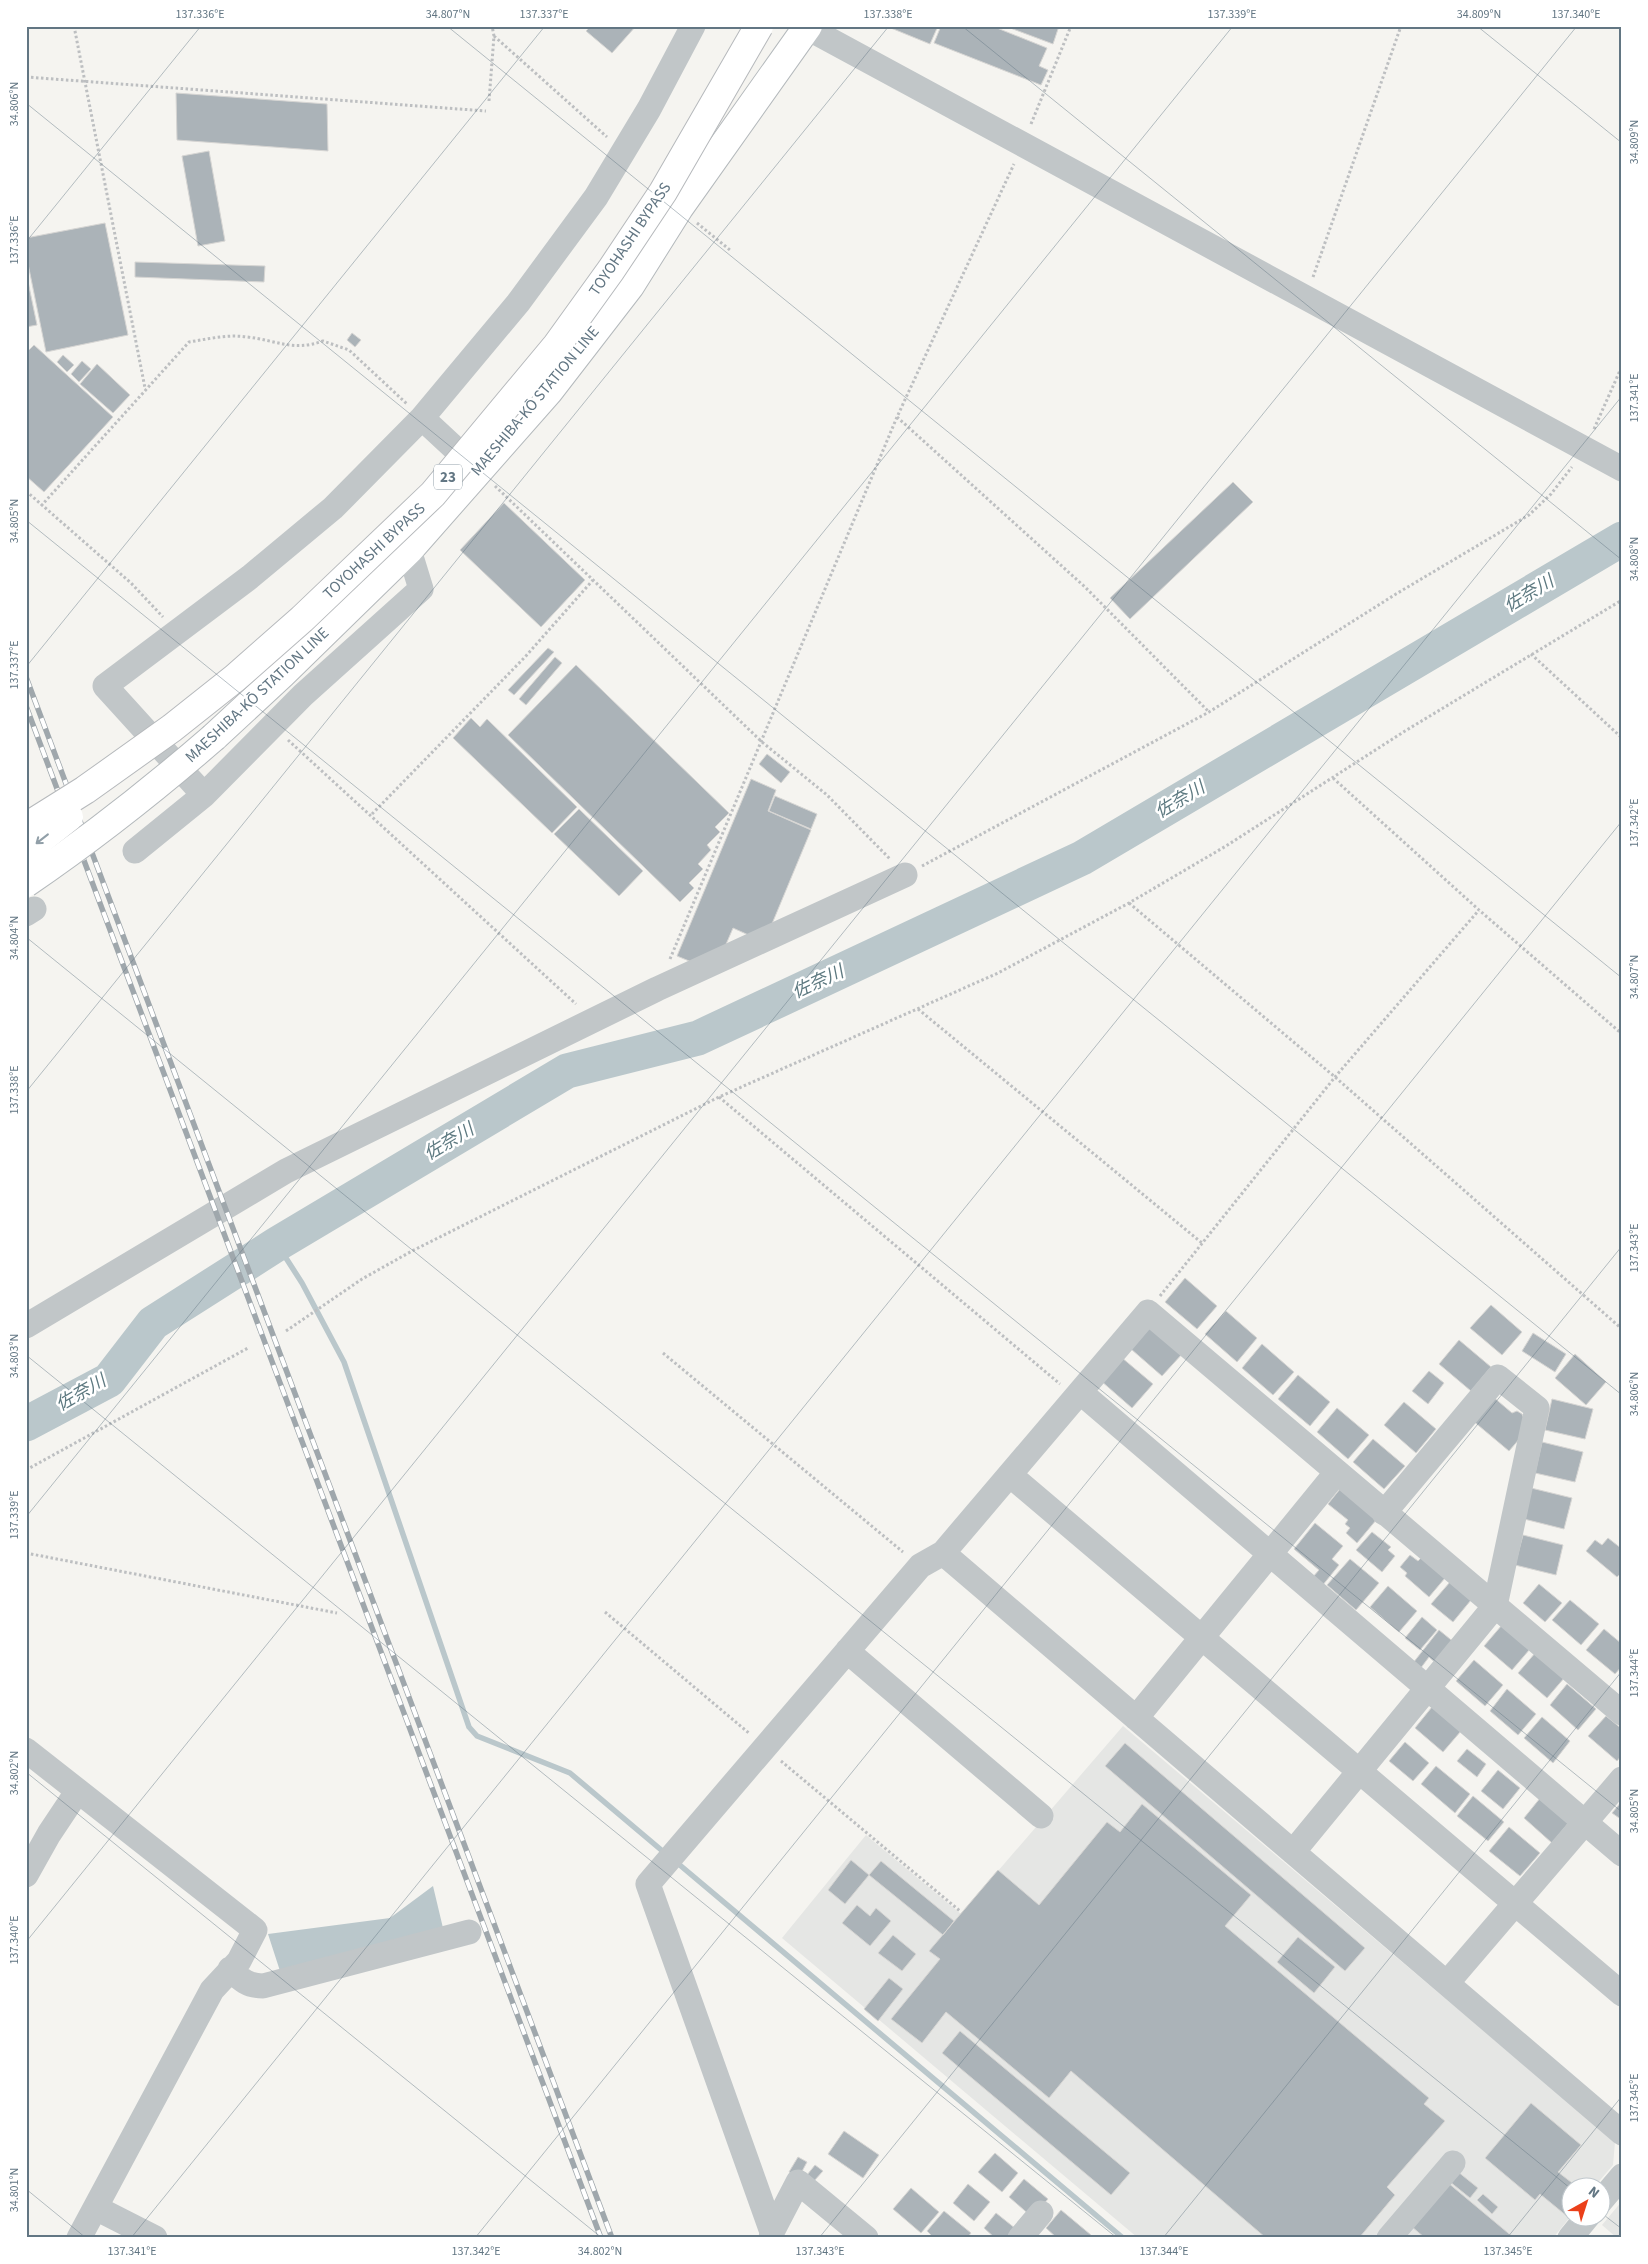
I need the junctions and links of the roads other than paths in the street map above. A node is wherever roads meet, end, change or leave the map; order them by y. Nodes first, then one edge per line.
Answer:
1 (693, 26) edge
2 (744, 26) edge
3 (759, 26) edge
4 (806, 27) edge
5 (422, 418) junction
6 (1615, 466) edge
7 (478, 470) junction
8 (409, 550) junction
9 (172, 728) junction
10 (204, 795) junction
11 (26, 813) edge
12 (26, 827) edge
13 (26, 851) edge
14 (135, 851) dead end
15 (906, 875) road end
16 (29, 902) edge
17 (26, 1326) edge
18 (1077, 1395) junction
19 (1336, 1472) junction
20 (1010, 1474) junction
21 (1384, 1512) junction
22 (943, 1553) junction
23 (1270, 1554) junction
24 (1495, 1606) junction
25 (1202, 1638) junction
26 (847, 1651) junction
27 (1428, 1688) junction
28 (1622, 1713) edge
29 (1136, 1718) junction
30 (26, 1750) edge
31 (1360, 1771) junction
32 (1622, 1779) edge
33 (77, 1792) junction
34 (1042, 1816) dead end
35 (1585, 1822) junction
36 (1293, 1852) junction
37 (1622, 1854) edge
38 (26, 1874) edge
39 (1515, 1904) junction
40 (469, 1932) dead end
41 (230, 1969) junction
42 (1447, 1983) junction
43 (1622, 1994) edge
44 (1622, 2133) edge
45 (1453, 2163) dead end
46 (1622, 2176) edge
47 (1610, 2190) edge
48 (96, 2208) junction
49 (1041, 2212) dead end
50 (771, 2235) edge
51 (79, 2238) edge
52 (155, 2238) edge
53 (866, 2238) edge
54 (1020, 2238) edge
55 (1389, 2238) edge

1 - 5 street
2 - 11 main road, TOYOHASHI BYPASS / 23
3 - 9 main road, TOYOHASHI BYPASS / 23, bridge
4 - 6 street
4 - 7 main road, MAESHIBA-KŌ STATION LINE
5 - 7 street
5 - 10 street
7 - 8 main road, MAESHIBA-KŌ STATION LINE
8 - 10 street
8 - 16 main road, MAESHIBA-KŌ STATION LINE, bridge
9 - 12 main road, TOYOHASHI BYPASS / 23, bridge
9 -> 13 main road, bridge
10 - 14 street
15 - 17 street
18 - 19 street
18 - 20 street
18 - 23 street
19 - 21 street
19 - 23 street
20 - 22 street
20 - 25 street
21 - 24 street
21 - 24 street
22 - 26 street
22 - 29 street
23 - 25 street
23 - 27 street
24 - 27 street
24 - 28 street
25 - 29 street
25 - 31 street
26 - 34 street
26 - 50 street
27 - 31 street
27 - 35 street
29 - 36 street
30 - 33 street
31 - 36 street
31 - 39 street
32 - 35 street
33 - 38 street
33 - 41 street
35 - 37 street
35 - 39 street
36 - 42 street
39 - 42 street
39 - 43 street
40 - 41 street
41 - 48 street
42 - 44 street
45 - 55 street
46 - 47 street
48 - 51 street
48 - 52 street
49 - 54 street
50 - 53 street

